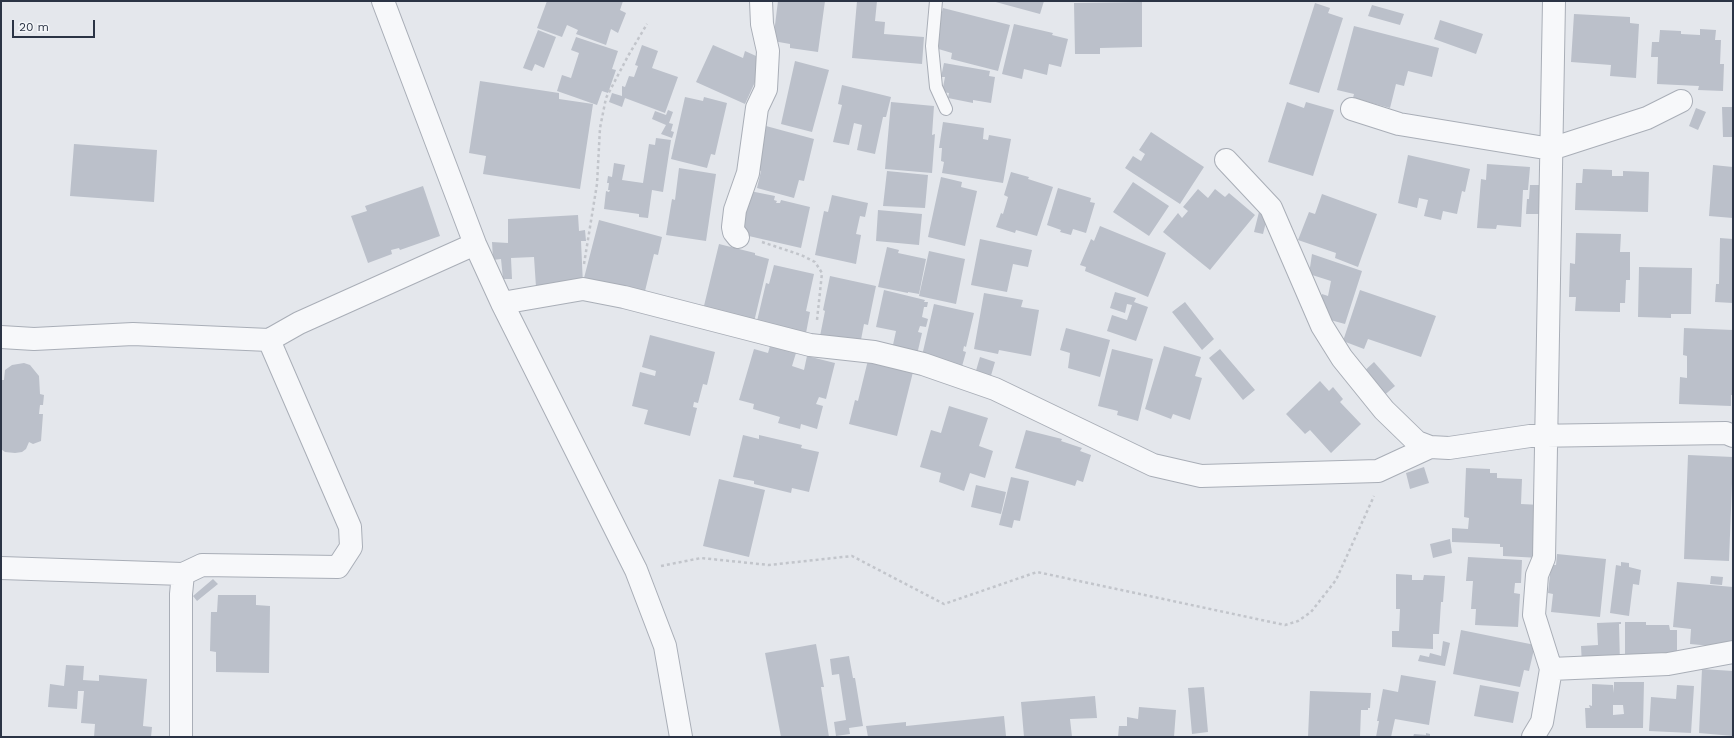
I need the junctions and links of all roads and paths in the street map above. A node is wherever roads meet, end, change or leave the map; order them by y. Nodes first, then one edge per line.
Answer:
1 (383, 1) edge
2 (761, 1) edge
3 (936, 1) edge
4 (1554, 1) edge
5 (647, 24) dead end
6 (1681, 101) dead end
7 (946, 109) dead end
8 (1352, 109) dead end
9 (1551, 149) junction
10 (1226, 160) dead end
11 (738, 237) joint
12 (475, 244) junction
13 (583, 289) junction
14 (502, 303) junction
15 (1, 337) edge
16 (269, 340) junction
17 (810, 345) junction
18 (1546, 436) junction
19 (1733, 436) edge
20 (1430, 447) junction
21 (1378, 470) junction
22 (1, 568) edge
23 (636, 570) junction
24 (183, 574) junction
25 (1733, 652) edge
26 (1551, 669) junction
27 (181, 737) edge
28 (681, 737) edge
29 (1533, 737) edge

1 - 12 street
2 - 11 street
3 - 7 lane
4 - 9 street
5 - 13 path
6 - 9 street
8 - 9 street
9 - 18 street
10 - 20 street
11 - 17 path
12 - 14 street
12 - 16 street
13 - 14 street
13 - 17 street
14 - 23 street
15 - 16 street
16 - 24 street
17 - 21 street
18 - 19 street
18 - 20 street
18 - 26 street
20 - 21 street
21 - 23 path
22 - 24 street
23 - 28 street
24 - 27 street
25 - 26 street
26 - 29 street

